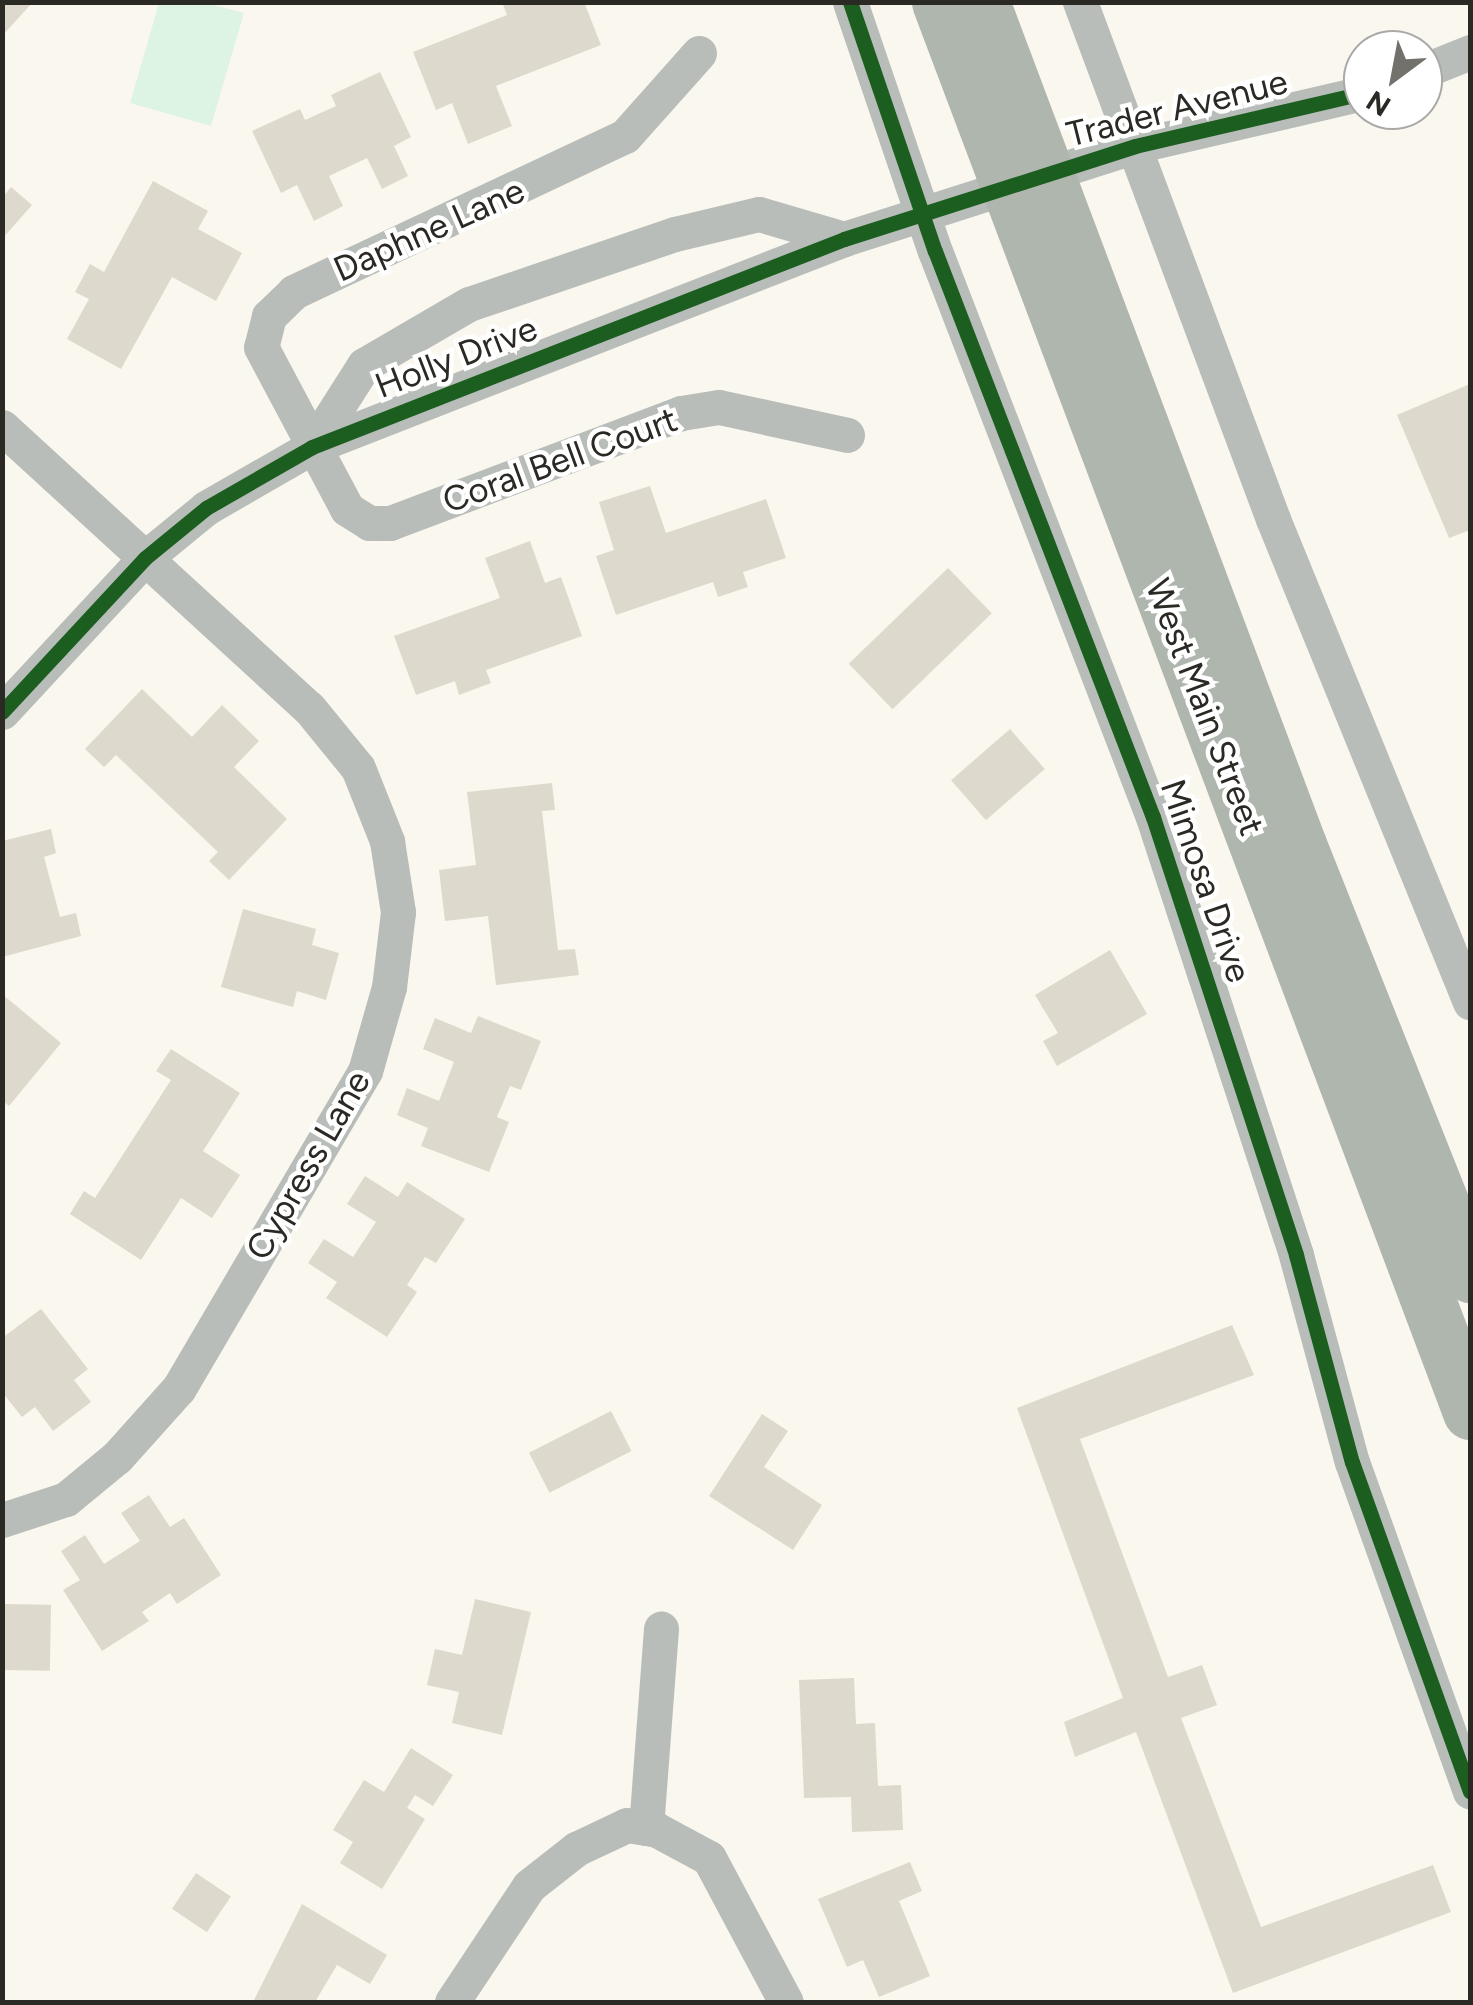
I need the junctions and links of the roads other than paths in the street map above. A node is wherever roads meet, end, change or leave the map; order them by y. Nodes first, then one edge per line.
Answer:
1 (850, 2) edge
2 (939, 2) edge
3 (982, 2) edge
4 (1080, 2) edge
5 (1470, 52) edge
6 (698, 53) dead end
7 (1443, 63) edge
8 (1343, 98) edge
9 (1135, 146) junction
10 (1028, 180) junction
11 (922, 213) junction
12 (844, 239) junction
13 (2, 427) edge
14 (848, 435) dead end
15 (312, 447) junction
16 (145, 558) junction
17 (2, 712) edge
18 (1470, 1002) edge
19 (1470, 1275) edge
20 (1470, 1412) edge
21 (2, 1520) edge
22 (661, 1629) dead end
23 (1470, 1792) edge
24 (646, 1828) junction
25 (452, 2002) edge
26 (786, 2002) edge

1 - 11 street, Mimosa Drive
2 - 10 main road, West Main Street
3 - 10 main road, West Main Street
4 - 9 street
5 - 7 street
6 - 15 street, Daphne Lane
8 - 9 street, Trader Avenue
9 - 10 street, Trader Avenue
9 - 18 street
10 - 11 street, Holly Drive
10 - 19 main road, West Main Street
10 - 20 main road, West Main Street
11 - 12 street, Holly Drive
11 - 23 street, Mimosa Drive
12 - 15 street, Holly Drive
12 - 15 street
13 - 16 street, Cypress Lane
14 - 15 street, Coral Bell Court
15 - 16 street, Holly Drive
16 - 17 street, Holly Drive
16 - 21 street, Cypress Lane
22 - 24 street
24 - 25 street
24 - 26 street

